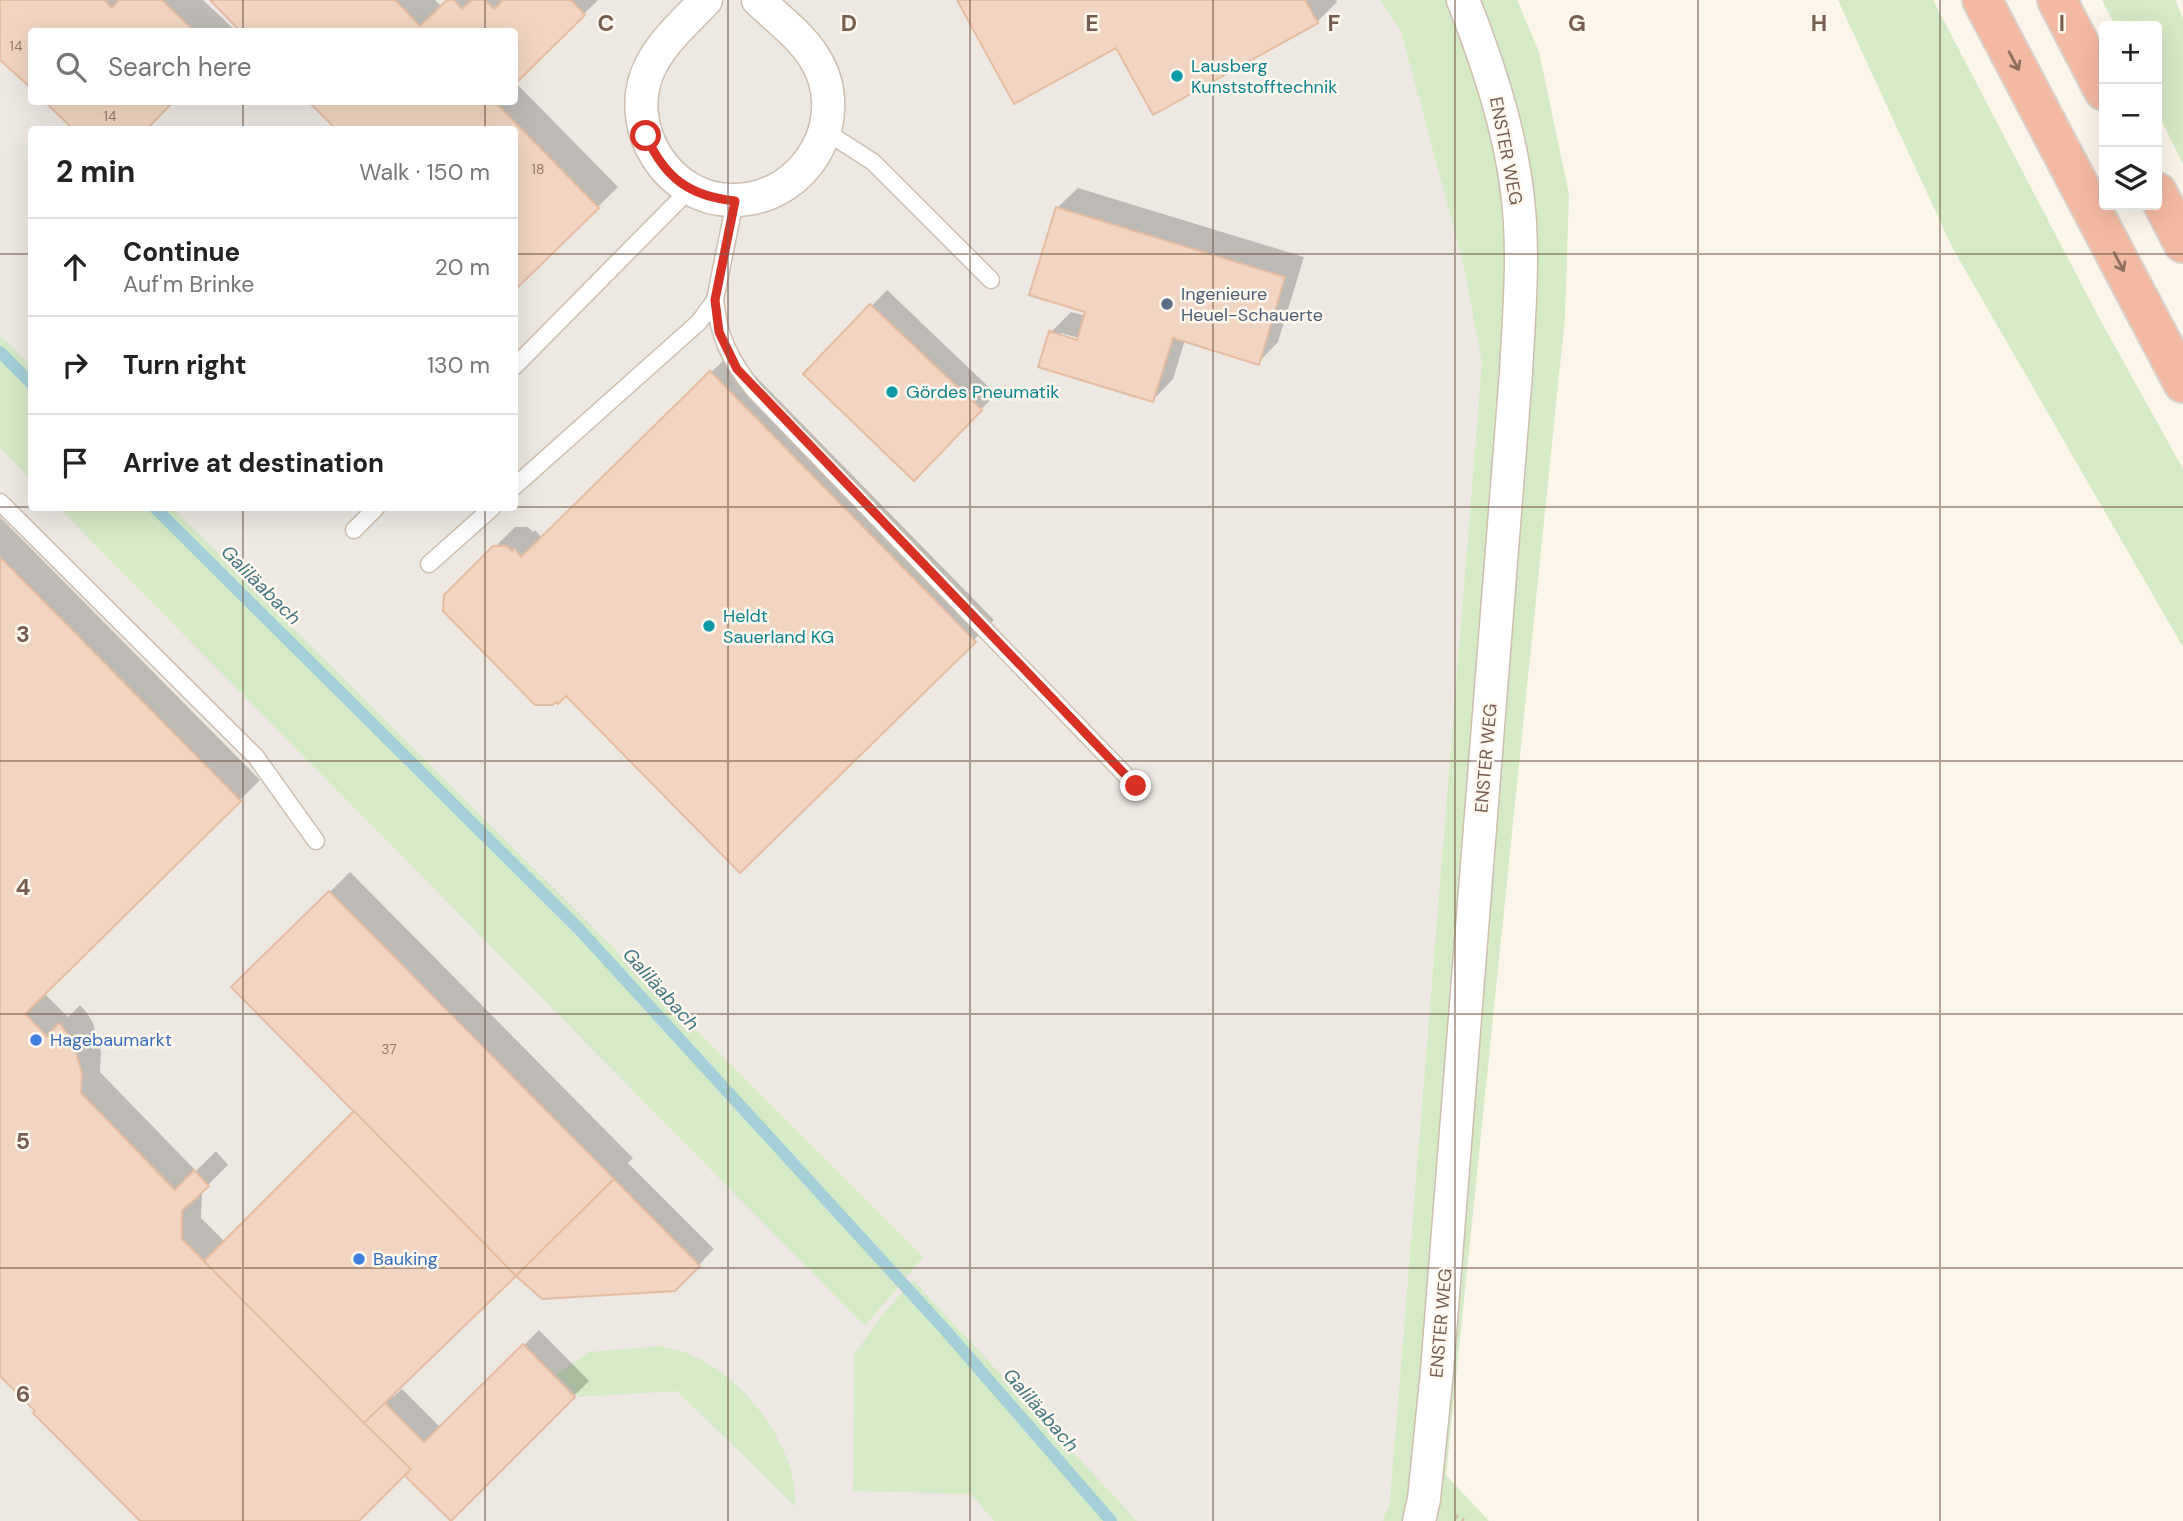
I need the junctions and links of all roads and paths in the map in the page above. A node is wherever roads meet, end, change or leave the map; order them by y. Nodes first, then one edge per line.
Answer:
1 (706, 0) edge
2 (758, 0) edge
3 (1463, 0) edge
4 (1982, 0) edge
5 (2057, 0) edge
6 (2100, 84) edge
7 (825, 131) junction
8 (690, 189) junction
9 (735, 201) junction
10 (2162, 202) edge
11 (2183, 243) edge
12 (991, 281) dead end
13 (715, 300) junction
14 (518, 363) edge
15 (2183, 383) edge
16 (518, 483) edge
17 (0, 502) edge
18 (373, 511) edge
19 (489, 511) edge
20 (354, 530) dead end
21 (429, 564) dead end
22 (1136, 786) dead end
23 (316, 841) dead end
24 (1419, 1521) edge

1 - 8 street
2 - 7 street
3 - 24 street, ENSTER WEG
4 -> 15 highway
5 - 6 highway
7 - 9 street
7 - 12 lane
8 - 9 street
8 - 14 lane
9 - 13 lane
10 - 11 highway
13 - 16 lane
13 - 22 lane
17 - 23 lane
18 - 20 lane
19 - 21 lane

